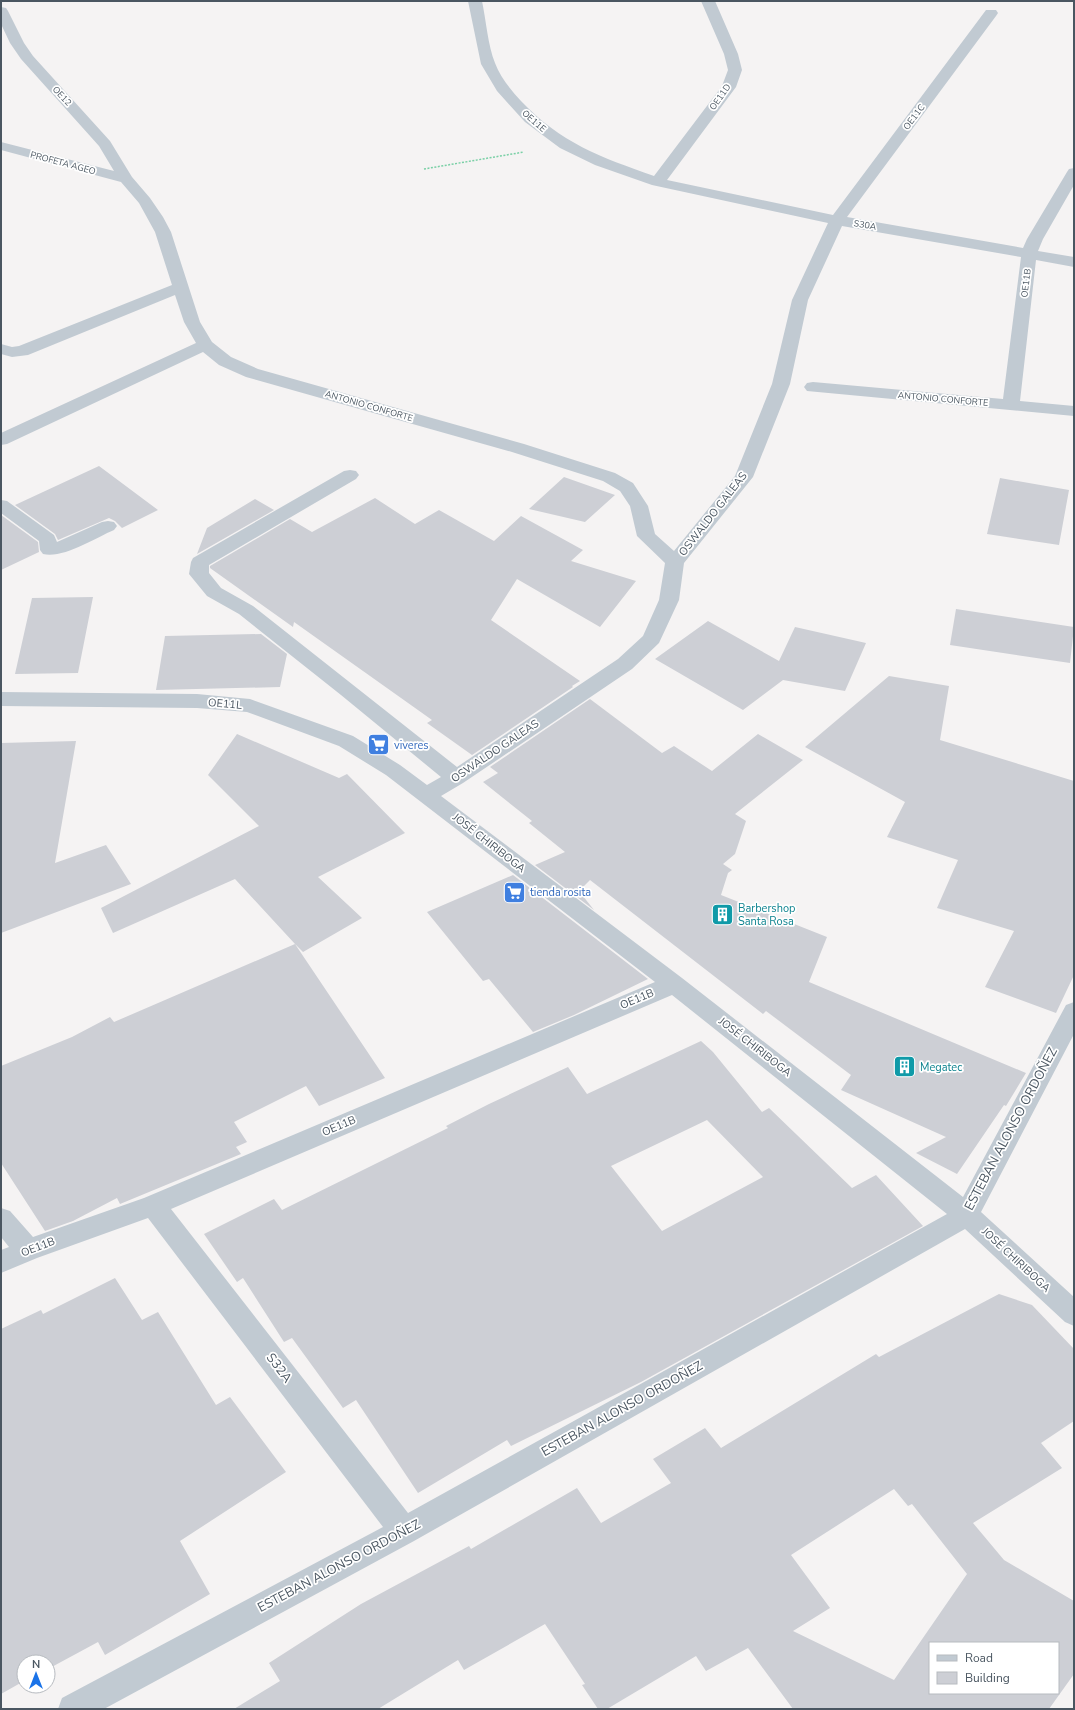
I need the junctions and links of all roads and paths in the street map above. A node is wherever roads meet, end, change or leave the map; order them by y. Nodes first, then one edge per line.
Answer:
1 (475, 1) edge
2 (708, 1) edge
3 (1, 12) edge
4 (991, 13) dead end
5 (564, 145) junction
6 (1, 146) edge
7 (424, 169) dead end
8 (1074, 172) edge
9 (126, 179) junction
10 (657, 182) junction
11 (837, 220) junction
12 (1029, 254) junction
13 (1074, 262) edge
14 (180, 287) junction
15 (205, 345) junction
16 (1, 349) edge
17 (813, 387) dead end
18 (1011, 406) junction
19 (1074, 411) edge
20 (1, 440) edge
21 (350, 475) dead end
22 (1, 506) edge
23 (108, 526) dead end
24 (675, 562) junction
25 (1, 699) edge
26 (456, 778) junction
27 (426, 795) junction
28 (674, 984) junction
29 (1074, 1011) edge
30 (153, 1205) junction
31 (967, 1215) junction
32 (1, 1219) edge
33 (28, 1250) junction
34 (1, 1262) edge
35 (1074, 1314) edge
36 (404, 1531) junction
37 (73, 1709) edge

1 - 5 street, OE11E
2 - 10 street, OE11D
3 - 9 street, OE12
4 - 11 street, OE11C
5 - 7 path
5 - 10 street, OE11E
6 - 9 street, PROFETA AGEO
8 - 12 street, OE11B
9 - 14 street, ANTONIO CONFORTE
10 - 11 street, S30A
11 - 12 street, S30A
11 - 24 street, OSWALDO GALEAS
12 - 13 street, S30A
12 - 18 street, OE11B
14 - 15 street, ANTONIO CONFORTE
14 - 16 street
15 - 20 street
15 - 24 street, ANTONIO CONFORTE
17 - 18 street, ANTONIO CONFORTE
18 - 19 street, ANTONIO CONFORTE
21 - 26 street
22 - 23 lane
24 - 26 street, OSWALDO GALEAS
25 - 27 street, OE11L
26 - 27 street, OSWALDO GALEAS
27 - 28 street, JOSÉ CHIRIBOGA
28 - 30 street, OE11B
28 - 31 street, JOSÉ CHIRIBOGA
29 - 31 street, ESTEBAN ALONSO ORDOÑEZ
30 - 33 street, OE11B
30 - 36 street, S32A
31 - 35 street, JOSÉ CHIRIBOGA
31 - 36 street, ESTEBAN ALONSO ORDOÑEZ
32 - 33 street
33 - 34 street, OE11B
36 - 37 street, ESTEBAN ALONSO ORDOÑEZ

